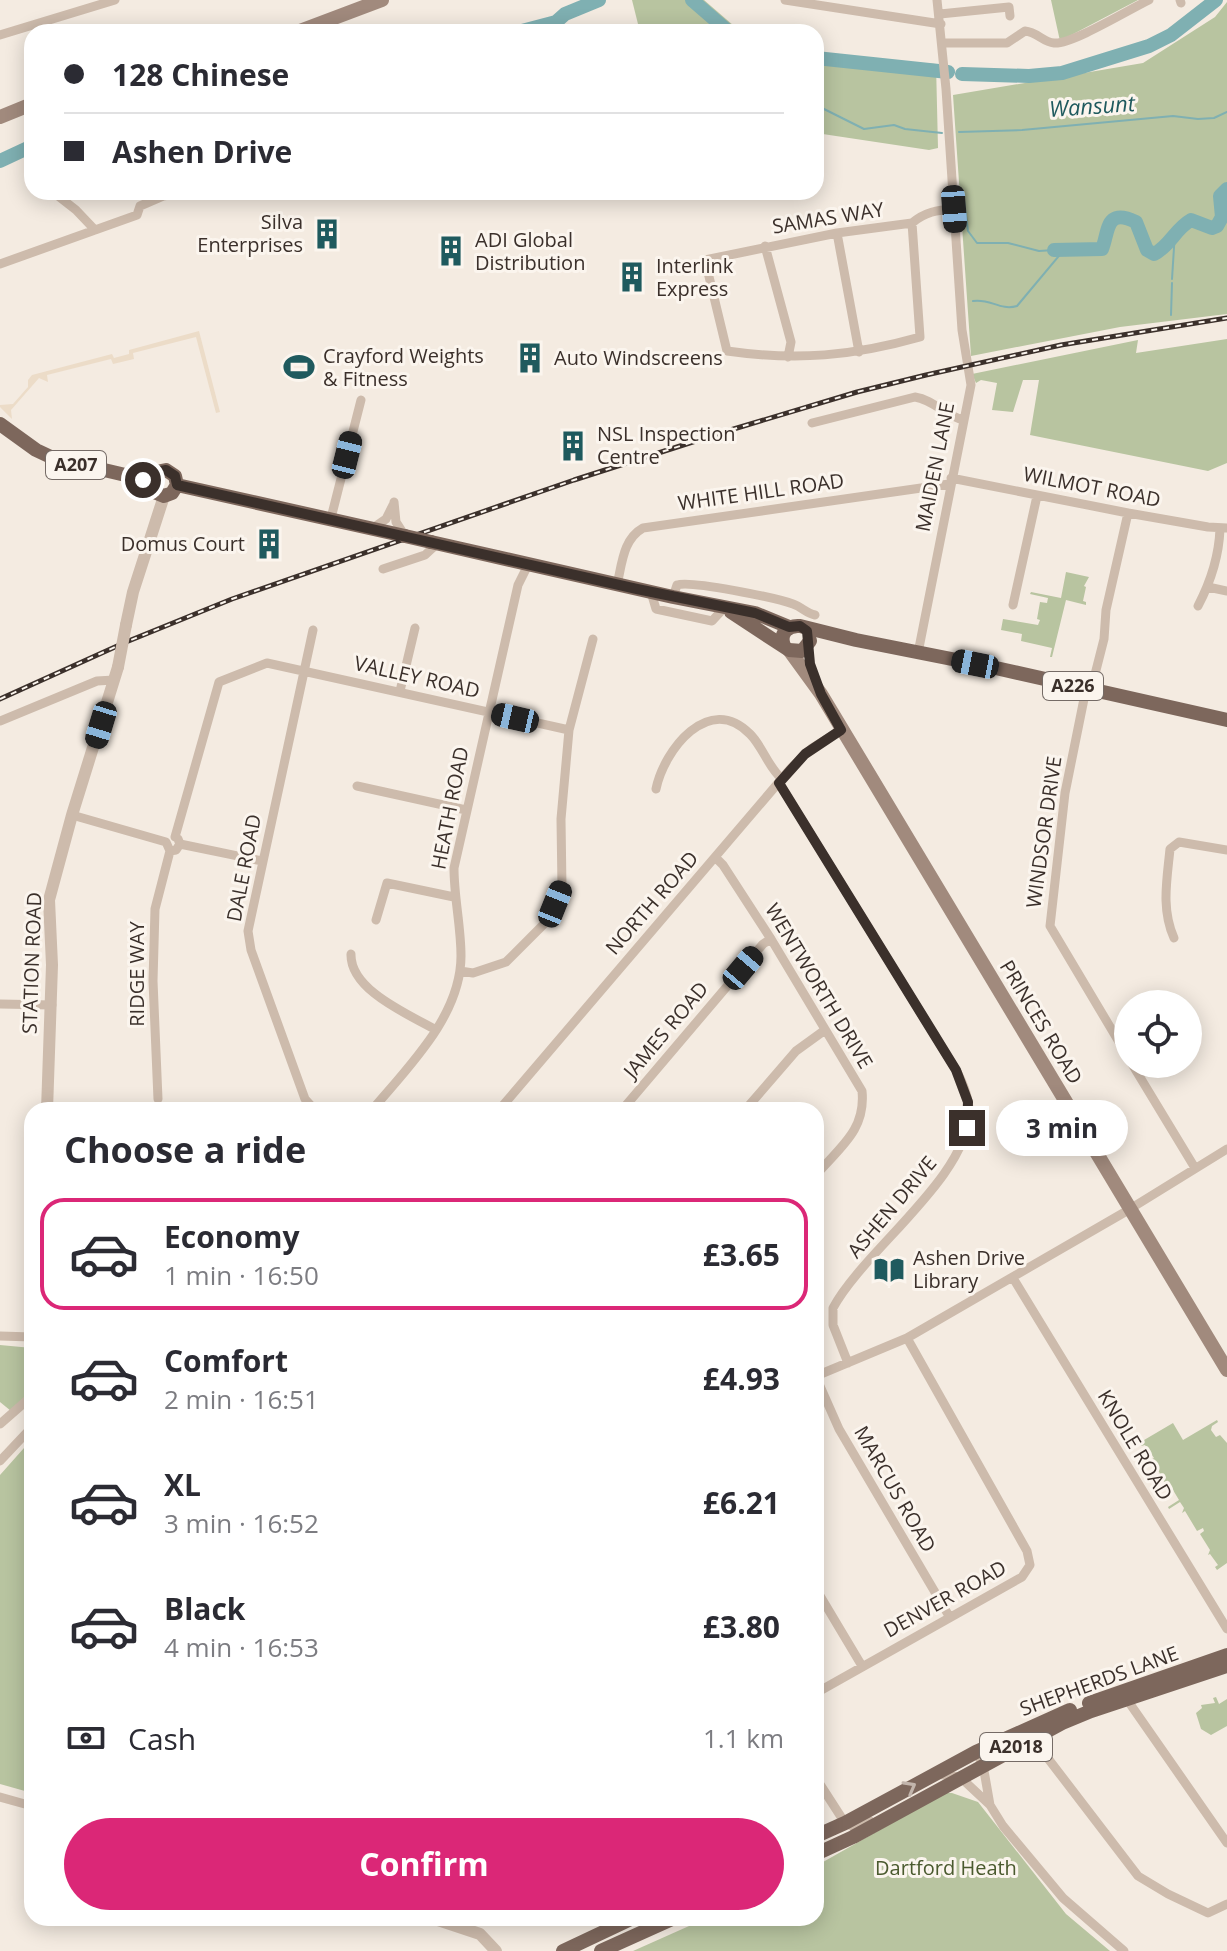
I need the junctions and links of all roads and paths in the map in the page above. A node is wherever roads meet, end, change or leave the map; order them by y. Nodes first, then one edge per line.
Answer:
1 (115, 0) edge
2 (382, 0) edge
3 (785, 0) edge
4 (937, 0) edge
5 (1149, 0) edge
6 (1011, 10) dead end
7 (940, 19) junction
8 (36, 24) edge
9 (318, 24) edge
10 (24, 28) edge
11 (0, 35) edge
12 (942, 43) junction
13 (24, 107) edge
14 (0, 117) edge
15 (63, 200) edge
16 (154, 200) edge
17 (954, 209) junction
18 (912, 223) junction
19 (95, 230) junction
20 (837, 233) junction
21 (765, 246) junction
22 (0, 264) edge
23 (859, 352) junction
24 (788, 357) junction
25 (361, 400) dead end
26 (963, 420) junction
27 (812, 423) dead end
28 (3, 424) edge
29 (151, 481) junction
30 (950, 481) junction
31 (177, 485) junction
32 (164, 496) junction
33 (1037, 496) junction
34 (1128, 513) junction
35 (331, 518) junction
36 (373, 528) junction
37 (1224, 528) edge
38 (405, 536) junction
39 (434, 542) junction
40 (522, 564) junction
41 (383, 569) dead end
42 (617, 585) junction
43 (1208, 587) junction
44 (1227, 591) edge
45 (651, 592) junction
46 (758, 596) junction
47 (673, 597) junction
48 (1013, 605) dead end
49 (1198, 606) dead end
50 (724, 608) junction
51 (755, 613) junction
52 (815, 615) dead end
53 (795, 626) junction
54 (415, 628) dead end
55 (313, 630) dead end
56 (833, 635) junction
57 (593, 639) dead end
58 (808, 643) junction
59 (787, 648) junction
60 (918, 653) junction
61 (304, 670) junction
62 (116, 673) junction
63 (1088, 689) junction
64 (400, 691) junction
65 (821, 694) junction
66 (488, 712) junction
67 (1227, 720) edge
68 (0, 721) edge
69 (569, 730) junction
70 (841, 730) junction
71 (780, 781) junction
72 (357, 786) dead end
73 (656, 789) dead end
74 (466, 810) junction
75 (72, 815) junction
76 (173, 843) junction
77 (1227, 850) edge
78 (715, 857) junction
79 (262, 861) junction
80 (454, 897) junction
81 (376, 920) dead end
82 (1174, 938) dead end
83 (771, 939) junction
84 (351, 954) dead end
85 (460, 971) junction
86 (0, 1004) edge
87 (52, 1005) junction
88 (436, 1030) junction
89 (825, 1030) junction
90 (1114, 1033) edge
91 (1140, 1078) edge
92 (158, 1099) dead end
93 (47, 1102) edge
94 (308, 1102) edge
95 (378, 1102) edge
96 (506, 1102) edge
97 (629, 1102) edge
98 (752, 1102) edge
99 (1227, 1149) edge
100 (824, 1166) edge
101 (1195, 1168) junction
102 (1129, 1208) junction
103 (1013, 1278) junction
104 (0, 1336) edge
105 (24, 1337) edge
106 (907, 1338) junction
107 (848, 1363) junction
108 (1227, 1370) edge
109 (824, 1373) edge
110 (824, 1394) edge
111 (24, 1403) edge
112 (0, 1424) edge
113 (24, 1436) edge
114 (0, 1461) edge
115 (824, 1602) edge
116 (949, 1616) junction
117 (1226, 1628) edge
118 (1226, 1661) edge
119 (862, 1666) junction
120 (824, 1688) edge
121 (1128, 1701) junction
122 (1029, 1734) junction
123 (979, 1759) junction
124 (934, 1774) junction
125 (960, 1777) junction
126 (824, 1790) edge
127 (0, 1797) edge
128 (24, 1804) edge
129 (909, 1804) junction
130 (990, 1805) junction
131 (845, 1823) junction
132 (824, 1832) edge
133 (1227, 1843) edge
134 (824, 1850) edge
135 (1227, 1904) edge
136 (459, 1926) edge
137 (616, 1926) edge
138 (656, 1926) edge
139 (491, 1948) edge
140 (563, 1951) edge
141 (601, 1951) edge
142 (1124, 1951) edge

1 - 8 street
2 - 9 main road
3 - 7 street
4 - 7 street, MAIDEN LANE
5 - 12 street
6 - 7 street
7 - 12 street, MAIDEN LANE
10 - 11 street
12 - 17 street, MAIDEN LANE
13 - 14 main road
15 - 19 street
16 - 19 street
17 - 18 street, SAMAS WAY
17 - 26 street, MAIDEN LANE
18 - 20 street, SAMAS WAY
18 - 23 street
19 - 22 street
20 - 21 street, SAMAS WAY
20 - 23 street
21 - 24 street
21 - 24 street, SAMAS WAY
23 - 24 street
25 - 35 street
26 - 27 street
26 - 30 street, MAIDEN LANE
28 - 29 main road, A207
29 - 31 main road, A207
29 - 32 main road
30 - 33 street, WILMOT ROAD
30 - 42 street, WHITE HILL ROAD
30 - 60 street, MAIDEN LANE
31 - 32 main road
31 - 35 main road, A207
32 - 62 street, STATION ROAD, bridge
33 - 34 street, WILMOT ROAD
33 - 48 street
34 - 37 street, WILMOT ROAD
34 - 63 street, WINDSOR DRIVE
35 - 36 main road, A207
36 - 38 main road, A207
36 - 38 street
37 - 43 street
38 - 39 main road, A207, bridge
39 - 40 main road, A207
39 - 41 street
40 - 42 main road, A207
40 - 66 street, HEATH ROAD
42 - 45 main road, A207
43 - 44 street
43 - 49 street
45 - 47 main road, A207
45 - 50 street
46 - 47 street
46 - 51 street
46 - 52 street
47 - 50 main road, A207
50 - 51 main road, A207
50 - 59 main road, A207
51 - 53 main road, A207
53 - 56 main road, A226
53 - 58 main road
53 - 59 main road
54 - 64 street
55 - 61 street, DALE ROAD
56 - 58 main road, A226
56 - 60 main road, A226
57 - 69 street
58 - 59 main road
58 - 65 main road, PRINCES ROAD
59 - 65 main road, PRINCES ROAD
60 - 63 main road, A226
61 - 64 street, VALLEY ROAD
61 - 76 street, RIDGE WAY
61 - 79 street, DALE ROAD
62 - 68 street
62 - 75 street, STATION ROAD
63 - 67 main road, A226
63 - 90 street, WINDSOR DRIVE
64 - 66 street, VALLEY ROAD
65 - 70 main road, PRINCES ROAD
66 - 69 street, VALLEY ROAD
66 - 74 street, HEATH ROAD
69 - 85 street
70 - 71 street, NORTH ROAD
70 - 102 main road, PRINCES ROAD
71 - 73 street
71 - 78 street, NORTH ROAD
71 - 107 street, ASHEN DRIVE
72 - 74 street
74 - 80 street, HEATH ROAD
75 - 76 street
75 - 87 street, STATION ROAD
76 - 79 street
76 - 92 street, RIDGE WAY
77 - 82 street
78 - 83 street, WENTWORTH DRIVE
78 - 96 street, NORTH ROAD
79 - 94 street, DALE ROAD
80 - 81 street
80 - 85 street, HEATH ROAD
83 - 89 street, WENTWORTH DRIVE
83 - 97 street, JAMES ROAD
84 - 88 street
85 - 88 street, HEATH ROAD
86 - 87 street
87 - 93 street, STATION ROAD
88 - 95 street, HEATH ROAD
89 - 98 street
89 - 100 street, WENTWORTH DRIVE
91 - 101 street
99 - 101 street
101 - 102 street
102 - 103 street
102 - 108 main road, PRINCES ROAD
103 - 106 street
103 - 117 street, KNOLE ROAD
104 - 105 street
106 - 107 street
106 - 116 street, DENVER ROAD
107 - 109 street
110 - 116 street, MARCUS ROAD
111 - 112 street
113 - 114 street
115 - 119 street
116 - 119 street, DENVER ROAD
118 - 121 main road, SHEPHERDS LANE / A2018
118 - 122 main road, SHEPHERDS LANE / A2018
119 - 120 street, DENVER ROAD
121 - 122 main road, SHEPHERDS LANE / A2018
121 - 133 street
122 - 123 main road, SHEPHERDS LANE / A2018
122 - 135 street
123 - 124 main road, SHEPHERDS LANE / A2018
123 - 125 main road, SHEPHERDS LANE / A2018
123 - 130 street
124 - 125 street
131 -> 124 main road, SHEPHERDS LANE / A2018
125 - 129 main road, SHEPHERDS LANE / A2018
125 - 130 street
126 - 131 street
127 - 128 street
129 - 131 street
129 - 134 main road, SHEPHERDS LANE / A2018
130 - 142 street
131 - 132 main road, SHEPHERDS LANE / A2018
136 - 139 street
137 - 140 main road
138 - 141 main road

